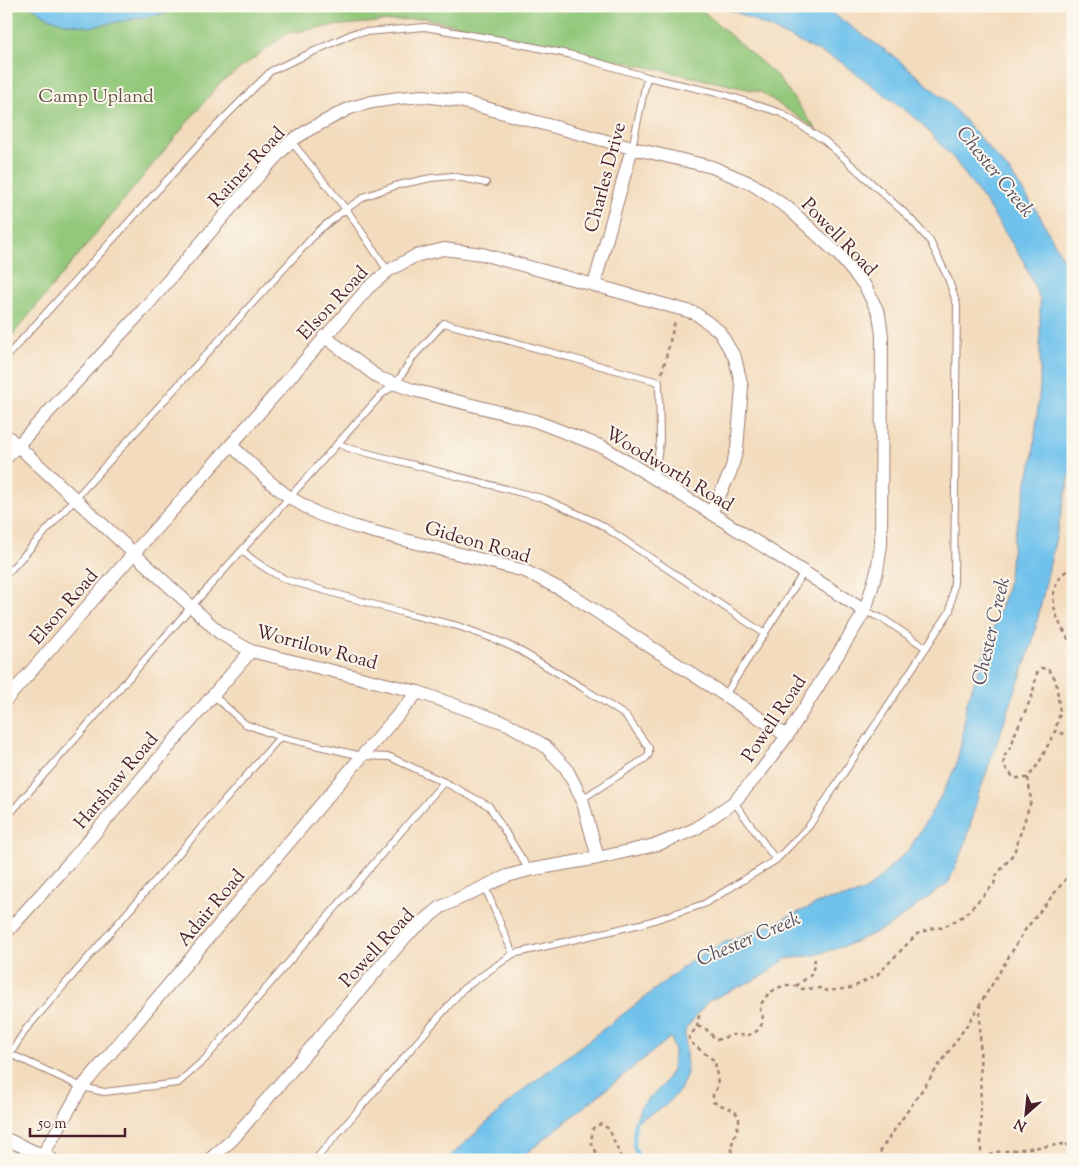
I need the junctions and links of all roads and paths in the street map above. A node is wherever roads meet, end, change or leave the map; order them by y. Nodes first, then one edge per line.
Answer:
1 (647, 77) junction
2 (291, 142) junction
3 (632, 148) junction
4 (486, 183) dead end
5 (346, 209) junction
6 (388, 270) junction
7 (594, 285) junction
8 (678, 308) junction
9 (324, 336) junction
10 (6, 357) edge
11 (659, 382) junction
12 (396, 384) junction
13 (6, 435) edge
14 (338, 443) junction
15 (17, 445) junction
16 (231, 445) junction
17 (6, 458) edge
18 (654, 478) junction
19 (289, 497) junction
20 (74, 499) junction
21 (711, 513) junction
22 (242, 550) junction
23 (133, 554) junction
24 (1073, 566) edge
25 (804, 572) junction
26 (6, 575) edge
27 (190, 607) junction
28 (865, 611) junction
29 (1061, 629) junction
30 (765, 634) junction
31 (1073, 635) edge
32 (1073, 646) edge
33 (926, 648) junction
34 (250, 651) junction
35 (418, 692) junction
36 (213, 695) junction
37 (725, 695) junction
38 (6, 700) edge
39 (1055, 731) junction
40 (787, 736) junction
41 (1073, 737) edge
42 (280, 738) junction
43 (362, 756) junction
44 (1028, 778) junction
45 (444, 782) junction
46 (582, 799) junction
47 (734, 802) junction
48 (6, 818) edge
49 (598, 858) junction
50 (776, 860) junction
51 (529, 870) junction
52 (1073, 870) edge
53 (485, 887) junction
54 (6, 933) edge
55 (512, 954) junction
56 (815, 959) dead end
57 (796, 986) junction
58 (980, 1004) junction
59 (700, 1011) dead end
60 (697, 1027) junction
61 (8, 1053) edge
62 (82, 1087) junction
63 (6, 1139) edge
64 (1073, 1143) edge
65 (1066, 1144) junction
66 (1073, 1151) edge
67 (45, 1158) edge
68 (209, 1160) edge
69 (315, 1160) edge
70 (600, 1160) edge
71 (622, 1160) edge
72 (735, 1160) edge
73 (877, 1160) edge
74 (981, 1160) edge

1 - 3 lane, Charles Drive
1 - 10 lane
1 - 33 lane
2 - 3 street, Rainer Road
2 - 5 lane
2 - 15 street, Rainer Road
3 - 7 street, Charles Drive
3 - 28 street, Powell Road
4 - 5 lane
5 - 6 lane
5 - 20 lane
6 - 7 street, Elson Road
6 - 9 street, Elson Road
7 - 8 street, Elson Road
8 - 11 path
8 - 21 street, Elson Road
9 - 12 street, Woodworth Road
9 - 16 street, Elson Road
11 - 12 lane
11 - 18 lane
12 - 14 lane
12 - 18 street, Woodworth Road
13 - 15 street, Worrilow Road
14 - 19 lane
14 - 30 lane
15 - 17 street, Rainer Road
15 - 20 street, Worrilow Road
16 - 19 street, Gideon Road
16 - 23 street, Elson Road
18 - 21 street, Woodworth Road
19 - 22 lane
19 - 37 street, Gideon Road
20 - 23 street, Worrilow Road
20 - 26 lane
21 - 25 street, Woodworth Road
22 - 27 lane
22 - 46 lane
23 - 27 street, Worrilow Road
23 - 38 street, Elson Road
24 - 29 path
25 - 28 street, Woodworth Road
25 - 30 lane
27 - 34 street, Worrilow Road
27 - 48 lane
28 - 33 lane, Woodworth Road
28 - 40 street, Powell Road
29 - 31 path
29 - 32 path
30 - 37 lane
33 - 50 lane
34 - 35 street, Worrilow Road
34 - 36 street, Harshaw Road
35 - 43 street, Adair Road
35 - 46 street, Worrilow Road
36 - 42 lane
36 - 54 street, Harshaw Road
37 - 40 street, Gideon Road
39 - 41 path
39 - 44 path
39 - 44 path
40 - 47 street, Powell Road
42 - 43 lane
42 - 61 lane
43 - 45 lane
43 - 62 street, Adair Road
44 - 57 path
45 - 51 lane
45 - 62 lane
46 - 49 street, Worrilow Road
47 - 49 street, Powell Road
47 - 50 lane
49 - 51 street, Powell Road
50 - 55 lane
51 - 53 street, Powell Road
52 - 58 path
53 - 55 lane
53 - 68 street, Powell Road
55 - 69 lane
56 - 57 path
57 - 60 path
58 - 73 path
58 - 74 path
59 - 60 path
60 - 72 path
61 - 62 lane
62 - 67 street, Adair Road
63 - 67 street
64 - 65 path
65 - 66 path
65 - 74 path
70 - 71 path

